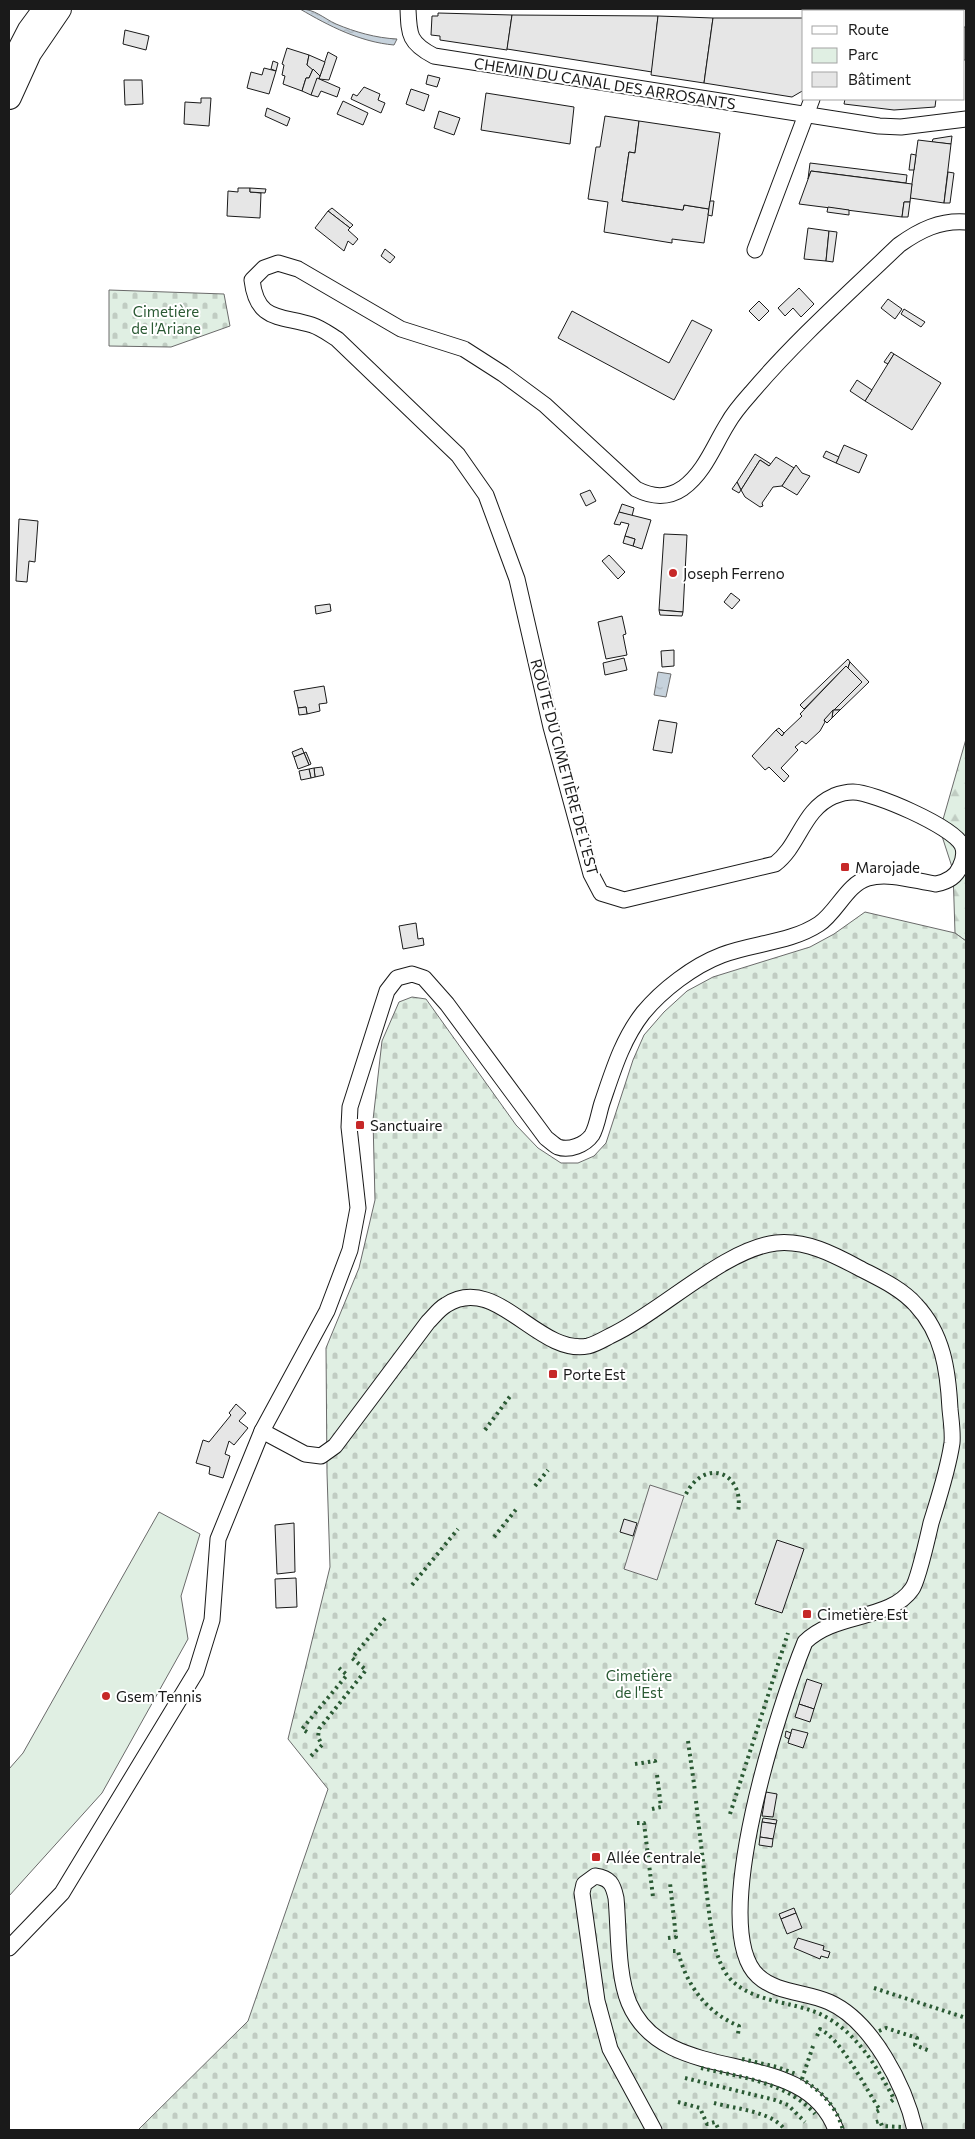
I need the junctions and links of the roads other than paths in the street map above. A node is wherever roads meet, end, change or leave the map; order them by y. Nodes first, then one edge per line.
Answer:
1 (40, 9) edge
2 (58, 9) edge
3 (408, 9) edge
4 (9, 61) edge
5 (9, 97) edge
6 (812, 100) edge
7 (807, 116) junction
8 (966, 119) edge
9 (966, 222) edge
10 (755, 250) dead end
11 (262, 1431) junction
12 (9, 1948) edge
13 (654, 2130) edge
14 (836, 2130) edge
15 (914, 2130) edge

1 - 4 street
2 - 5 main road
3 - 7 street, CHEMIN DU CANAL DES ARROSANTS
6 - 7 street
7 - 8 street, CHEMIN DU CANAL DES ARROSANTS
7 - 10 street
9 - 11 street, ROUTE DU CIMETIÈRE DE L'EST
11 - 12 street, ROUTE DU CIMETIÈRE DE L'EST
11 - 15 street
13 - 14 street

